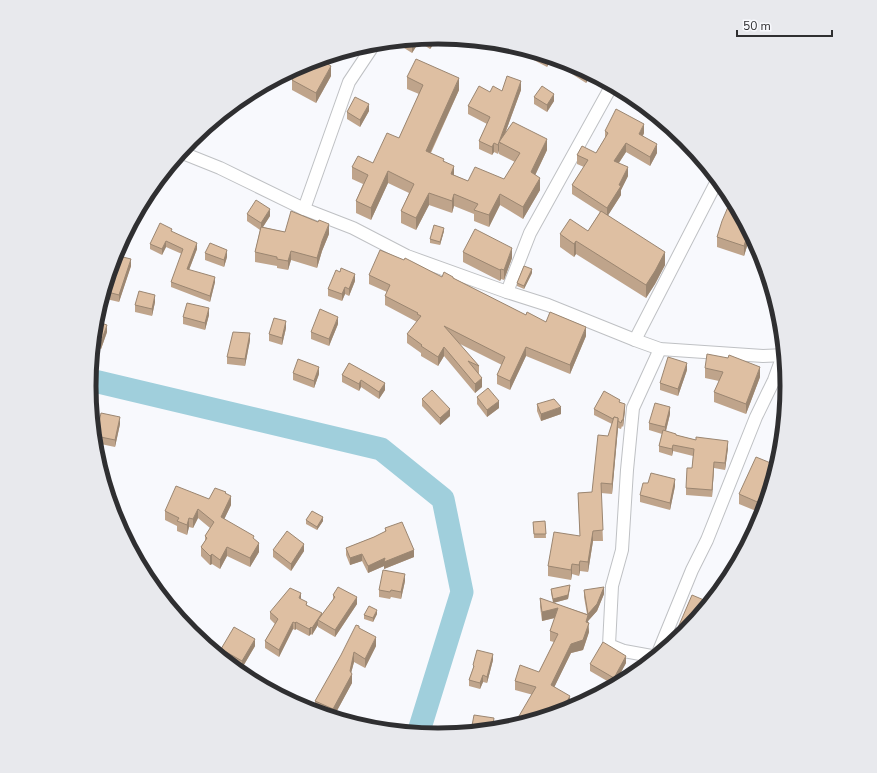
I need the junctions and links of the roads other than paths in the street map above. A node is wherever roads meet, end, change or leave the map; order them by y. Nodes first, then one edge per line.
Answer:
1 (369, 52) edge
2 (609, 90) edge
3 (187, 155) edge
4 (715, 185) edge
5 (304, 209) junction
6 (507, 292) junction
7 (636, 340) junction
8 (660, 349) junction
9 (779, 355) edge
10 (780, 365) edge
11 (660, 647) edge
12 (650, 656) edge

1 - 5 street
2 - 6 street
3 - 5 street
4 - 7 street
5 - 6 street
6 - 7 street
7 - 8 street
8 - 9 street
8 - 12 street
10 - 11 street

